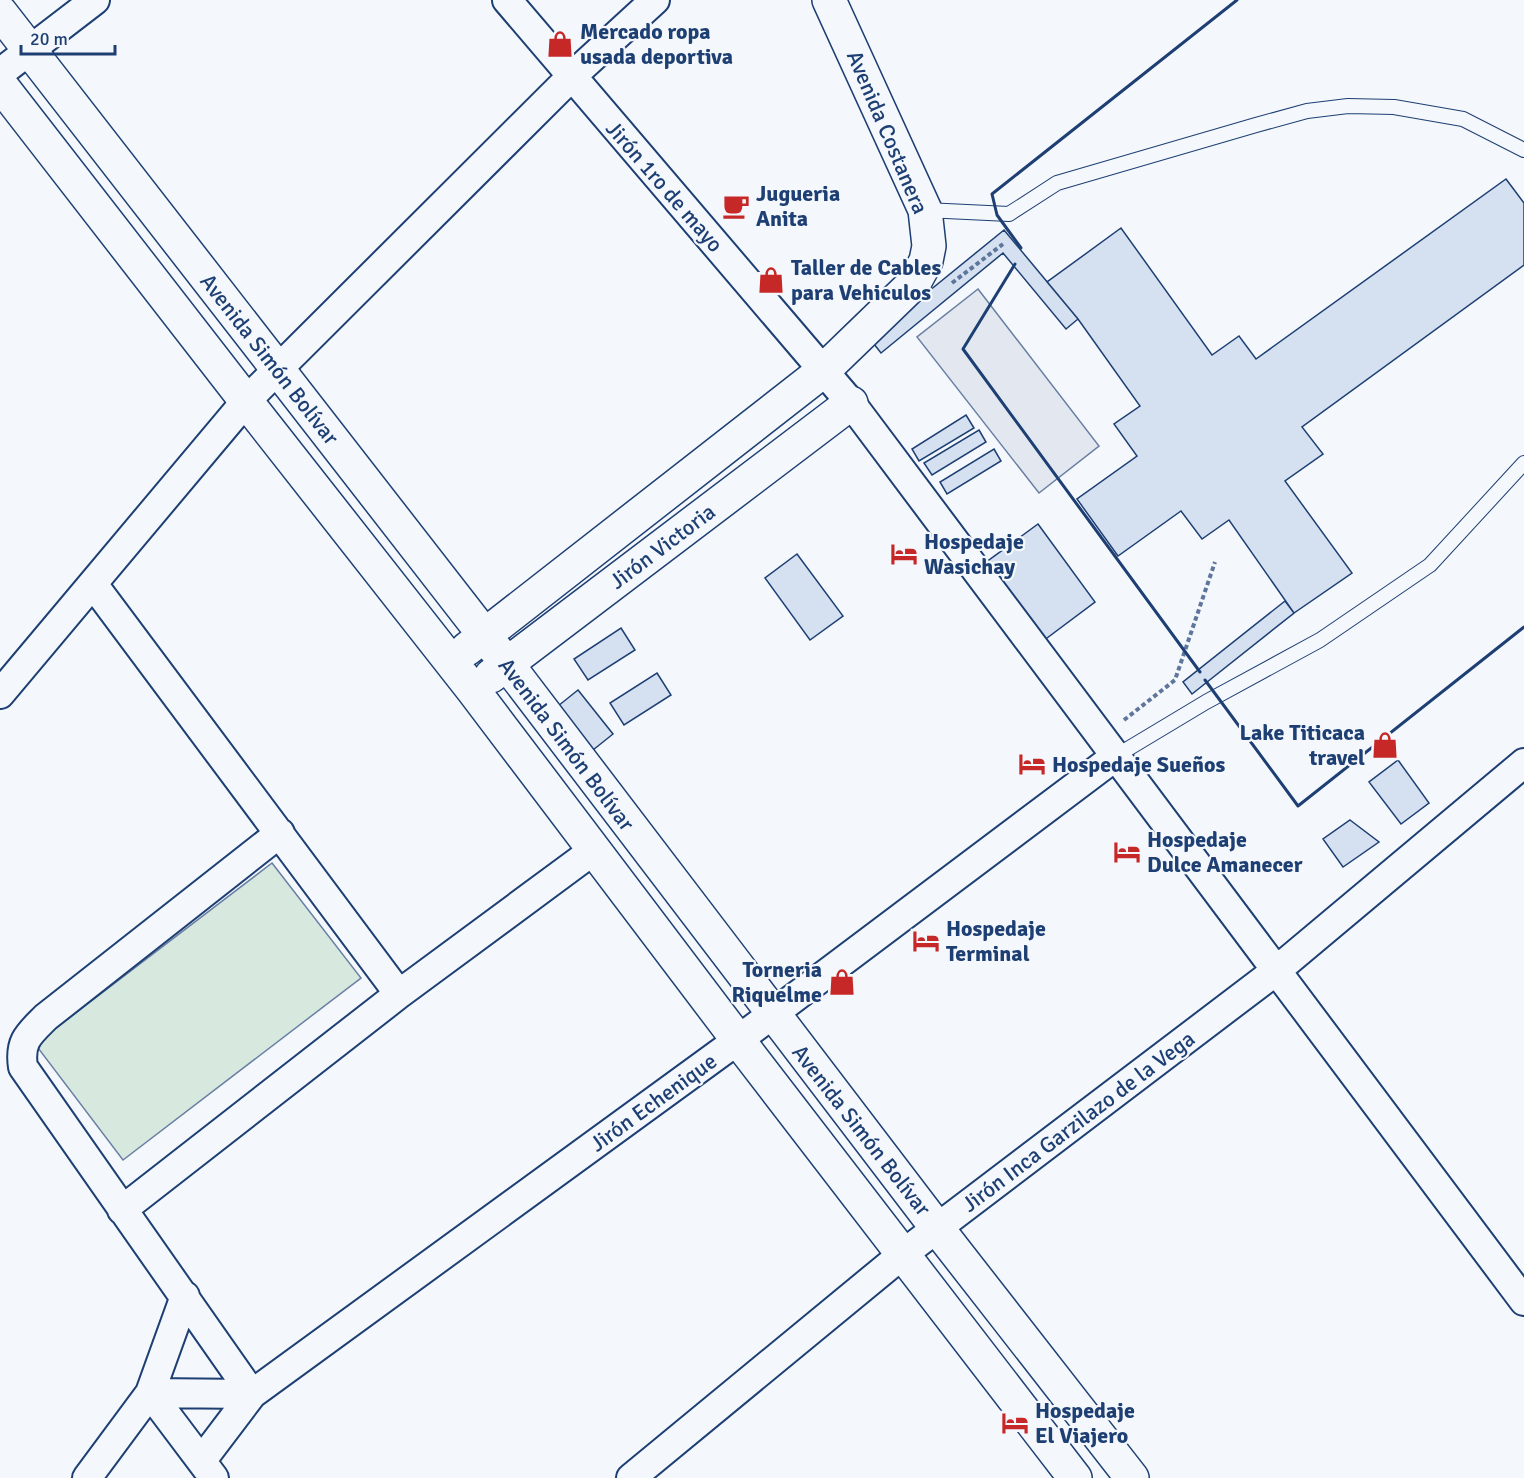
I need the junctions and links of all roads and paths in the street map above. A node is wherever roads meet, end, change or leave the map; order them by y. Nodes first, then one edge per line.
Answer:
1 (95, 0) edge
2 (507, 0) edge
3 (655, 0) edge
4 (829, 0) edge
5 (0, 12) edge
6 (30, 49) junction
7 (0, 73) edge
8 (571, 76) junction
9 (0, 84) edge
10 (1524, 150) edge
11 (925, 210) junction
12 (278, 369) junction
13 (823, 371) junction
14 (246, 401) junction
15 (850, 403) junction
16 (1524, 463) edge
17 (1215, 562) dead end
18 (93, 584) junction
19 (485, 635) junction
20 (450, 661) junction
21 (507, 664) junction
22 (473, 690) junction
23 (0, 694) edge
24 (1109, 746) junction
25 (1524, 763) edge
26 (280, 833) junction
27 (594, 850) junction
28 (1277, 970) junction
29 (399, 993) junction
30 (773, 1014) junction
31 (738, 1040) junction
32 (122, 1210) junction
33 (937, 1228) junction
34 (903, 1254) junction
35 (185, 1296) junction
36 (1524, 1301) edge
37 (150, 1394) junction
38 (252, 1394) junction
39 (208, 1469) edge
40 (661, 1469) edge
41 (87, 1478) edge
42 (631, 1478) edge
43 (1075, 1478) edge
44 (1132, 1478) edge

1 - 6 street
2 - 8 street, Jirón 1ro de mayo
3 - 8 street
4 - 11 street, Avenida Costanera
5 - 6 street, Avenida Simón Bolívar
6 - 7 street
6 - 12 street, Avenida Simón Bolívar
8 - 12 street
8 - 13 street, Jirón 1ro de mayo
9 - 14 street, Avenida Simón Bolívar
10 - 11 lane
11 - 13 street, Avenida Costanera
12 - 14 street
12 - 19 street, Avenida Simón Bolívar
13 - 15 street, Jirón 1ro de mayo
13 - 19 street, Jirón Victoria
14 - 18 street
14 - 20 street, Avenida Simón Bolívar
15 - 21 street, Jirón Victoria
15 - 24 street, Jirón 1ro de mayo
16 - 24 lane
17 - 24 path
18 - 23 street
18 - 26 street
19 - 20 street, Jirón Victoria
19 - 21 street, Avenida Simón Bolívar
20 - 22 street, Avenida Simón Bolívar
21 - 22 street, Jirón Victoria
21 - 30 street, Avenida Simón Bolívar
22 - 27 street, Avenida Simón Bolívar
24 - 28 street, Jirón 1ro de mayo
24 - 30 street, Jirón Echenique
25 - 28 street, Jirón Inca Garzilazo de la Vega
26 - 29 street
26 - 32 street
27 - 29 street
27 - 31 street, Avenida Simón Bolívar
28 - 33 street, Jirón Inca Garzilazo de la Vega
28 - 36 street, Jirón 1ro de mayo
29 - 32 street
30 - 31 street, Jirón Echenique
30 - 33 street, Avenida Simón Bolívar
31 - 34 street, Avenida Simón Bolívar
31 - 38 street, Jirón Echenique
32 - 35 street
33 - 34 street, Jirón Inca Garzilazo de la Vega
33 - 44 street, Avenida Simón Bolívar
34 - 40 street, Jirón Inca Garzilazo de la Vega
34 - 43 street, Avenida Simón Bolívar
35 - 37 street
35 - 38 street
37 - 38 street
37 - 39 street
37 - 41 street
38 - 39 street, Jirón Echenique
40 - 42 street, Jirón Inca Garzilazo de la Vega

